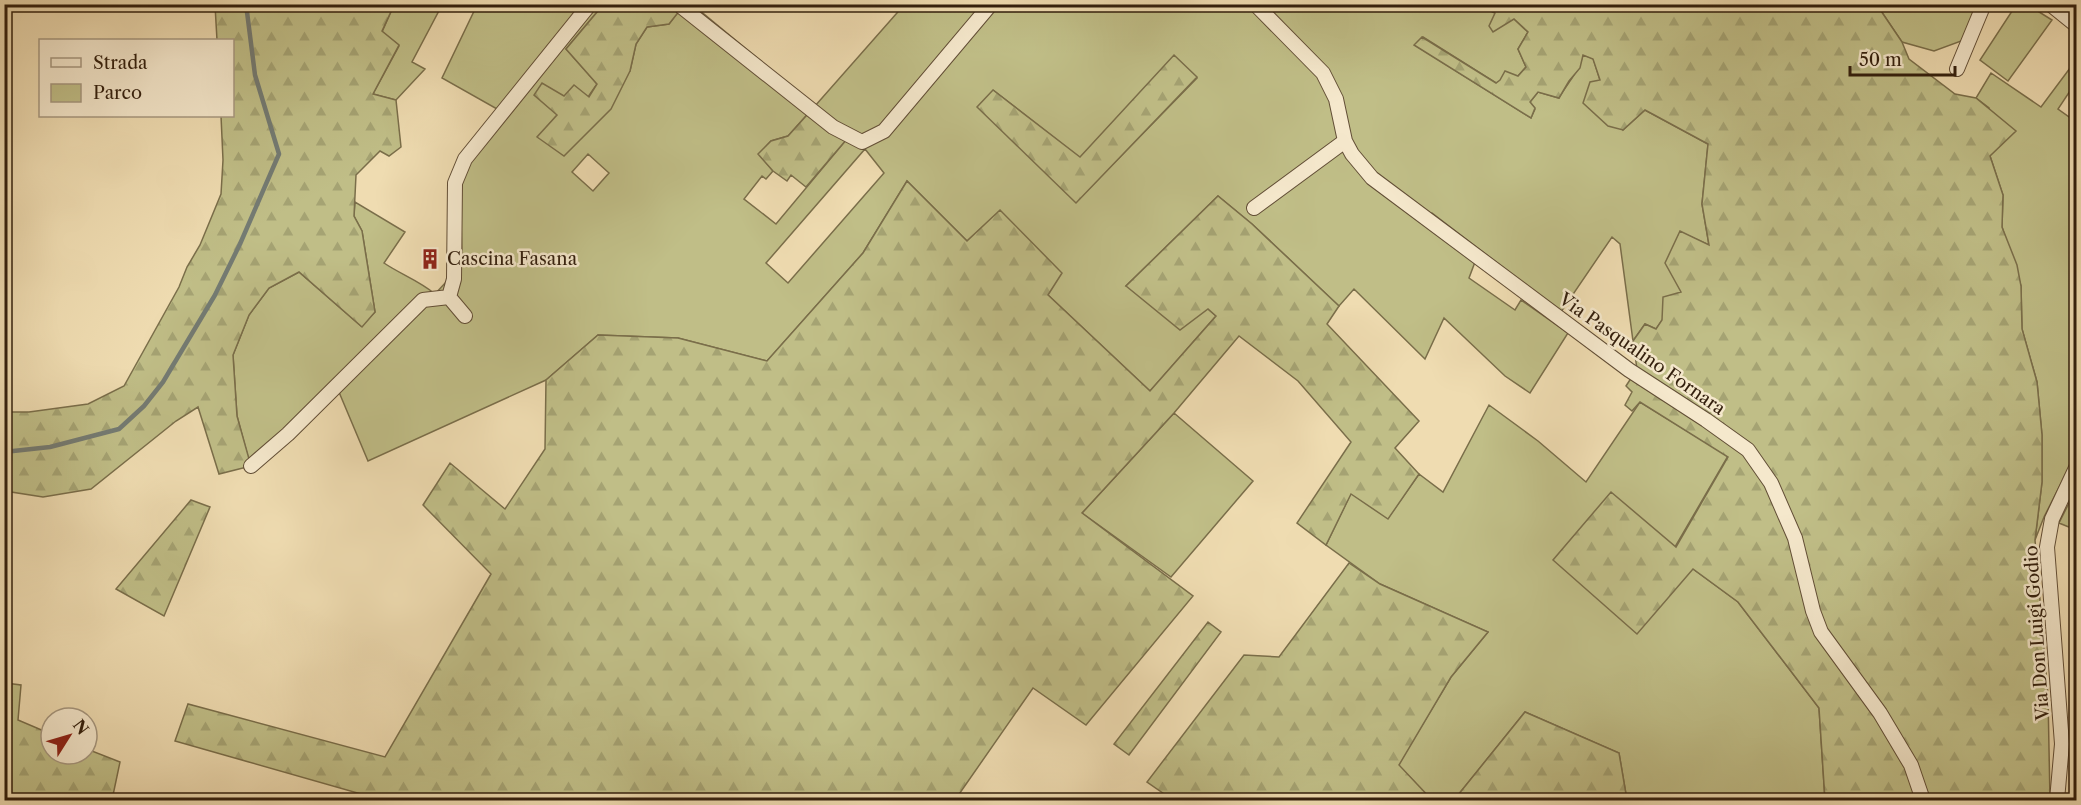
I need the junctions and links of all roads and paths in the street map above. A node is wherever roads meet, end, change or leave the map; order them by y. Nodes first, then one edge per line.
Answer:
1 (590, 4) edge
2 (678, 4) edge
3 (991, 4) edge
4 (1255, 4) edge
5 (1984, 4) edge
6 (2050, 4) edge
7 (2076, 25) edge
8 (1957, 69) dead end
9 (1345, 141) junction
10 (1254, 208) dead end
11 (449, 297) junction
12 (465, 316) dead end
13 (251, 466) dead end
14 (2076, 468) edge
15 (1923, 801) edge
16 (2057, 801) edge

1 - 11 street
2 - 3 street
4 - 9 street, Via Pasqualino Fornara
5 - 8 street
6 - 7 street
9 - 10 street
9 - 15 street, Via Pasqualino Fornara
11 - 12 street
11 - 13 street
14 - 16 street, Via Don Luigi Godio

